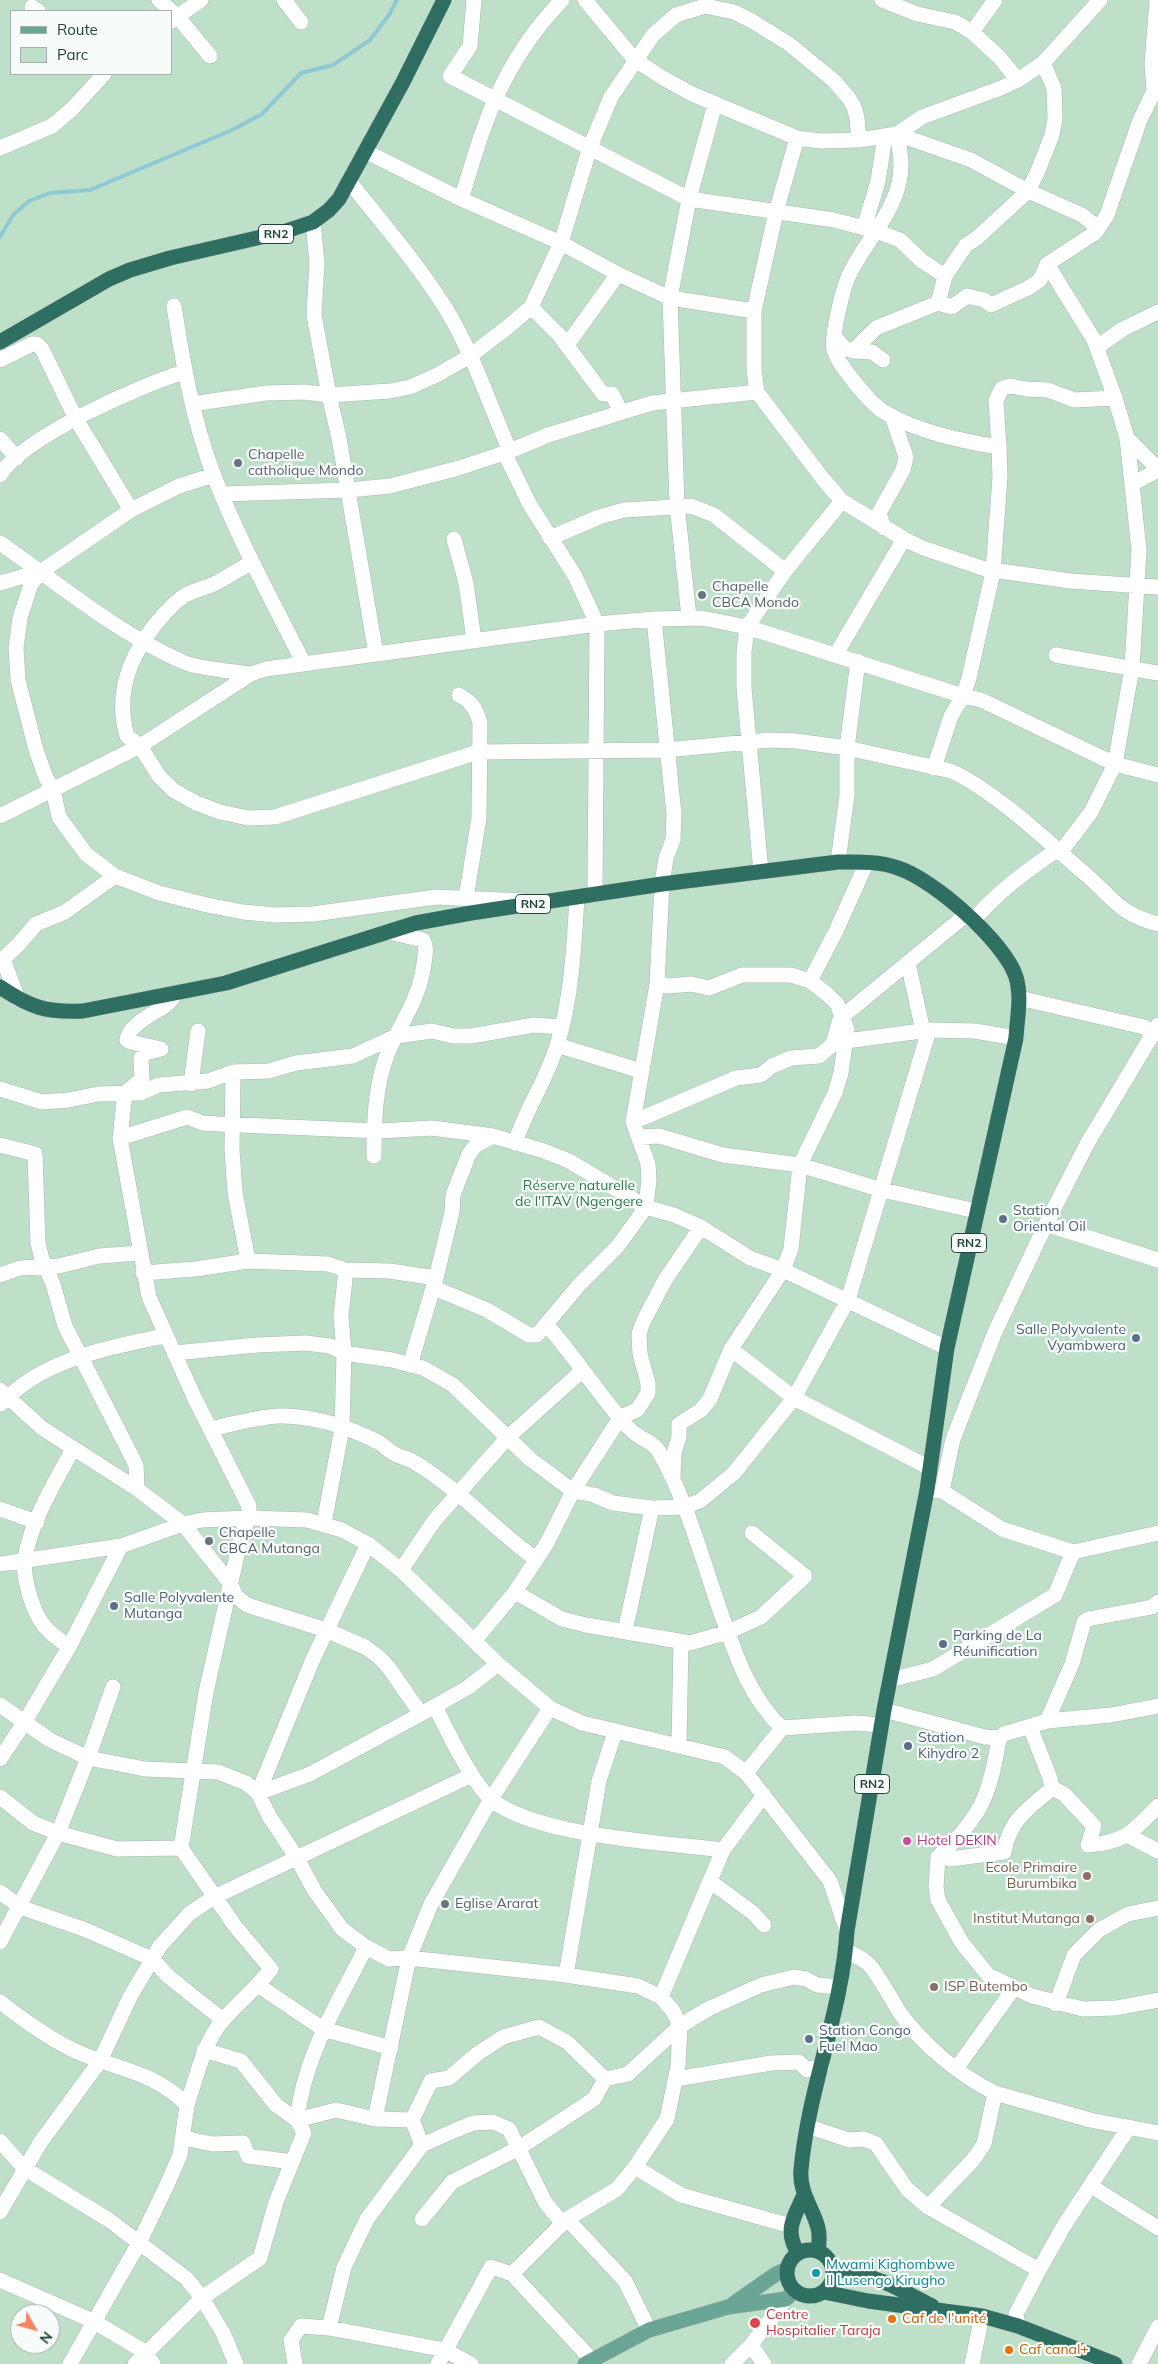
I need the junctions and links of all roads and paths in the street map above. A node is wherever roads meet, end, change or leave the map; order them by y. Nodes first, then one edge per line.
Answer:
1 (159, 0) edge
2 (201, 0) edge
3 (284, 0) edge
4 (444, 0) edge
5 (474, 0) edge
6 (562, 0) edge
7 (585, 0) edge
8 (882, 0) edge
9 (995, 0) edge
10 (1157, 0) edge
11 (1099, 1) edge
12 (167, 10) edge
13 (174, 19) edge
14 (300, 22) dead end
15 (972, 32) junction
16 (210, 56) dead end
17 (635, 60) junction
18 (1043, 63) junction
19 (103, 75) edge
20 (1018, 80) junction
21 (495, 98) junction
22 (715, 104) junction
23 (891, 135) junction
24 (797, 138) junction
25 (859, 140) junction
26 (590, 147) junction
27 (0, 148) edge
28 (365, 151) junction
29 (349, 181) junction
30 (1028, 191) junction
31 (461, 199) junction
32 (689, 200) junction
33 (776, 212) junction
34 (313, 222) junction
35 (1098, 228) junction
36 (870, 229) junction
37 (561, 243) junction
38 (1047, 264) junction
39 (618, 274) junction
40 (945, 276) junction
41 (670, 298) junction
42 (938, 303) junction
43 (174, 306) dead end
44 (530, 307) junction
45 (754, 311) junction
46 (1158, 312) edge
47 (835, 337) junction
48 (0, 342) edge
49 (567, 345) junction
50 (1097, 347) junction
51 (853, 351) junction
52 (470, 356) junction
53 (0, 360) edge
54 (883, 360) dead end
55 (184, 372) junction
56 (758, 392) junction
57 (329, 395) junction
58 (1115, 398) junction
59 (673, 400) junction
60 (192, 404) junction
61 (621, 412) junction
62 (892, 416) junction
63 (76, 419) junction
64 (1127, 438) junction
65 (0, 439) edge
66 (1000, 447) junction
67 (507, 452) junction
68 (17, 458) junction
69 (1158, 469) edge
70 (0, 475) edge
71 (214, 475) junction
72 (1132, 484) junction
73 (348, 490) junction
74 (222, 494) junction
75 (842, 501) junction
76 (677, 506) junction
77 (131, 510) junction
78 (884, 528) junction
79 (550, 538) junction
80 (454, 539) dead end
81 (904, 539) junction
82 (0, 542) edge
83 (252, 562) junction
84 (42, 571) junction
85 (785, 571) junction
86 (994, 572) junction
87 (0, 583) edge
88 (1137, 587) junction
89 (1158, 587) edge
90 (688, 617) junction
91 (654, 619) junction
92 (597, 624) junction
93 (747, 627) junction
94 (143, 640) junction
95 (474, 640) junction
96 (376, 654) junction
97 (836, 654) junction
98 (1056, 655) dead end
99 (858, 661) junction
100 (304, 664) junction
101 (1132, 668) junction
102 (1158, 673) edge
103 (251, 674) junction
104 (459, 695) dead end
105 (963, 696) junction
106 (748, 742) junction
107 (140, 746) junction
108 (847, 748) junction
109 (666, 750) junction
110 (595, 751) junction
111 (478, 752) junction
112 (1115, 764) junction
113 (934, 768) junction
114 (1158, 776) edge
115 (52, 789) junction
116 (0, 816) edge
117 (1058, 852) junction
118 (838, 862) junction
119 (867, 862) junction
120 (761, 872) junction
121 (115, 876) junction
122 (662, 884) junction
123 (595, 895) junction
124 (577, 897) junction
125 (466, 898) junction
126 (542, 902) junction
127 (970, 917) junction
128 (1158, 924) edge
129 (389, 932) junction
130 (908, 963) junction
131 (810, 981) junction
132 (657, 984) junction
133 (0, 987) edge
134 (176, 993) junction
135 (1019, 998) junction
136 (18, 999) junction
137 (843, 1016) junction
138 (562, 1028) junction
139 (926, 1030) junction
140 (198, 1031) dead end
141 (1156, 1031) edge
142 (396, 1036) junction
143 (1016, 1038) junction
144 (846, 1041) junction
145 (557, 1045) junction
146 (641, 1071) junction
147 (234, 1072) junction
148 (191, 1084) junction
149 (0, 1089) edge
150 (125, 1093) junction
151 (633, 1122) junction
152 (234, 1125) junction
153 (374, 1130) junction
154 (493, 1136) junction
155 (639, 1137) junction
156 (120, 1138) junction
157 (515, 1143) junction
158 (0, 1145) edge
159 (374, 1156) dead end
160 (800, 1165) junction
161 (882, 1190) junction
162 (646, 1207) junction
163 (976, 1211) junction
164 (1046, 1224) junction
165 (701, 1227) junction
166 (141, 1253) junction
167 (1158, 1260) edge
168 (248, 1261) junction
169 (45, 1266) junction
170 (346, 1270) junction
171 (783, 1270) junction
172 (143, 1273) junction
173 (0, 1275) edge
174 (435, 1283) junction
175 (848, 1300) junction
176 (546, 1324) junction
177 (165, 1336) junction
178 (947, 1348) junction
179 (731, 1349) junction
180 (174, 1353) junction
181 (344, 1353) junction
182 (82, 1358) junction
183 (410, 1365) junction
184 (583, 1370) junction
185 (2, 1398) edge
186 (794, 1398) junction
187 (620, 1418) junction
188 (342, 1428) junction
189 (211, 1429) junction
190 (507, 1438) junction
191 (74, 1449) junction
192 (930, 1468) junction
193 (673, 1477) junction
194 (137, 1489) junction
195 (573, 1490) junction
196 (934, 1490) junction
197 (458, 1495) junction
198 (684, 1507) junction
199 (652, 1508) junction
200 (0, 1509) edge
201 (249, 1518) junction
202 (37, 1522) junction
203 (324, 1523) junction
204 (182, 1524) junction
205 (752, 1533) dead end
206 (1158, 1533) edge
207 (368, 1544) junction
208 (122, 1546) junction
209 (1073, 1552) junction
210 (25, 1559) junction
211 (536, 1559) junction
212 (0, 1564) edge
213 (402, 1570) junction
214 (230, 1583) junction
215 (515, 1592) junction
216 (1158, 1602) edge
217 (326, 1630) junction
218 (625, 1630) junction
219 (728, 1632) junction
220 (475, 1640) junction
221 (681, 1643) junction
222 (70, 1647) junction
223 (498, 1664) junction
224 (890, 1680) junction
225 (113, 1687) dead end
226 (0, 1705) edge
227 (435, 1706) junction
228 (1158, 1706) edge
229 (550, 1708) junction
230 (421, 1714) junction
231 (882, 1718) junction
232 (1047, 1721) junction
233 (24, 1723) junction
234 (1030, 1727) junction
235 (782, 1728) junction
236 (615, 1732) junction
237 (999, 1738) junction
238 (679, 1745) junction
239 (88, 1758) junction
240 (0, 1759) edge
241 (194, 1771) junction
242 (746, 1773) junction
243 (472, 1775) junction
244 (1052, 1788) junction
245 (258, 1793) junction
246 (764, 1795) junction
247 (0, 1797) edge
248 (491, 1800) junction
249 (1158, 1806) edge
250 (58, 1833) junction
251 (589, 1833) junction
252 (1129, 1836) junction
253 (181, 1848) junction
254 (723, 1850) junction
255 (1158, 1851) edge
256 (943, 1853) junction
257 (297, 1858) junction
258 (711, 1882) junction
259 (0, 1892) edge
260 (214, 1897) junction
261 (20, 1906) junction
262 (1158, 1908) edge
263 (764, 1925) dead end
264 (847, 1931) junction
265 (0, 1942) edge
266 (366, 1947) junction
267 (846, 1951) junction
268 (409, 1958) junction
269 (152, 1959) junction
270 (566, 1975) junction
271 (259, 1986) junction
272 (839, 1987) junction
273 (1014, 1988) junction
274 (661, 1997) junction
275 (1158, 2000) edge
276 (0, 2002) edge
277 (1056, 2004) junction
278 (223, 2020) junction
279 (680, 2026) junction
280 (323, 2030) junction
281 (391, 2048) junction
282 (204, 2050) junction
283 (100, 2061) junction
284 (822, 2066) junction
285 (956, 2069) junction
286 (605, 2079) junction
287 (676, 2079) junction
288 (995, 2094) junction
289 (187, 2105) junction
290 (375, 2119) junction
291 (297, 2120) junction
292 (412, 2120) junction
293 (807, 2126) junction
294 (1129, 2127) junction
295 (1158, 2133) edge
296 (184, 2138) junction
297 (0, 2141) edge
298 (422, 2145) junction
299 (518, 2148) junction
300 (292, 2162) junction
301 (24, 2168) junction
302 (635, 2168) junction
303 (1090, 2186) junction
304 (804, 2195) junction
305 (928, 2207) junction
306 (0, 2212) edge
307 (422, 2219) dead end
308 (565, 2222) junction
309 (790, 2226) junction
310 (1158, 2228) edge
311 (138, 2243) junction
312 (818, 2251) junction
313 (798, 2253) junction
314 (787, 2269) junction
315 (834, 2269) junction
316 (1039, 2270) junction
317 (512, 2274) junction
318 (0, 2280) edge
319 (824, 2292) junction
320 (790, 2295) junction
321 (202, 2298) junction
322 (728, 2307) junction
323 (940, 2311) junction
324 (982, 2316) junction
325 (93, 2320) junction
326 (1018, 2326) junction
327 (1158, 2327) edge
328 (329, 2328) junction
329 (649, 2330) junction
330 (750, 2345) junction
331 (444, 2350) junction
332 (149, 2358) edge
333 (588, 2362) edge
334 (70, 2364) edge
335 (134, 2364) edge
336 (236, 2364) edge
337 (295, 2364) edge
338 (438, 2364) edge
339 (471, 2364) edge
340 (732, 2364) edge
341 (764, 2364) edge
342 (972, 2364) edge
343 (1115, 2364) edge
344 (1139, 2364) edge

1 - 12 street
2 - 13 street
3 - 14 street
4 - 28 highway, RN2
5 - 21 street
6 - 21 street
7 - 17 street
8 - 15 street
9 - 15 street
10 - 35 street
11 - 18 street
13 - 16 street
15 - 20 street
17 - 22 street
17 - 25 street
17 - 26 street
18 - 20 street
18 - 30 street
19 - 27 street
20 - 23 street
21 - 26 street
21 - 31 street
22 - 24 street
22 - 32 street
23 - 25 street
23 - 30 street
23 - 36 street
23 - 36 street
24 - 25 street
24 - 33 street
26 - 32 street
26 - 37 street
28 - 29 highway, RN2
28 - 31 street
29 - 34 highway, RN2
29 - 52 street
30 - 35 street
30 - 40 street
31 - 37 street
32 - 33 street
32 - 41 street
33 - 36 street
33 - 45 street
34 - 48 highway, RN2
34 - 57 street
35 - 38 street
36 - 40 street
36 - 47 street
37 - 39 street
37 - 44 street
38 - 42 street
38 - 50 street
39 - 41 street
39 - 49 street
40 - 42 street
41 - 45 street
41 - 59 street
42 - 51 street
43 - 55 street
44 - 49 street
44 - 52 street
45 - 56 street
46 - 50 street
47 - 51 street
47 - 62 street
49 - 61 street
50 - 58 street
51 - 54 street
52 - 57 street
52 - 67 street
53 - 63 street
55 - 60 street
55 - 63 street
56 - 59 street
56 - 75 street
57 - 60 street
57 - 73 street
58 - 64 street
58 - 66 street
59 - 61 street
59 - 76 street
60 - 71 street
61 - 67 street
62 - 66 street
62 - 78 street
63 - 68 street
63 - 77 street
64 - 69 street
64 - 72 street
65 - 68 street
66 - 86 street
67 - 73 street
67 - 79 street
68 - 70 street
69 - 72 street
71 - 74 street
71 - 77 street
72 - 88 street
73 - 74 street
73 - 96 street
74 - 83 street
75 - 78 street
75 - 85 street
76 - 79 street
76 - 85 street
76 - 90 street
77 - 84 street
78 - 81 street
79 - 92 street
80 - 95 street
81 - 86 street
81 - 97 street
82 - 84 street
83 - 94 street
83 - 100 street
84 - 87 street
84 - 94 street
84 - 115 street
85 - 93 street
86 - 88 street
86 - 105 street
88 - 89 street
88 - 101 street
90 - 91 street
90 - 93 street
91 - 92 street
91 - 109 street
92 - 95 street
92 - 110 street
93 - 97 street
93 - 106 street
94 - 103 street
94 - 107 street
95 - 96 street
96 - 100 street
97 - 99 street
98 - 101 street
99 - 105 street
99 - 108 street
100 - 103 street
101 - 102 street
101 - 112 street
103 - 107 street
104 - 111 street
105 - 112 street
105 - 113 street
106 - 108 street
106 - 109 street
106 - 120 street
107 - 111 street
107 - 115 street
108 - 113 street
108 - 118 street
109 - 110 street
109 - 122 street
110 - 111 street
110 - 123 street
111 - 125 street
112 - 114 street
112 - 117 street
113 - 117 street
115 - 116 street
115 - 121 street
117 - 127 street
117 - 128 street
118 - 119 highway, RN2
118 - 120 highway, RN2
119 - 127 highway, RN2
119 - 131 street
120 - 122 highway, RN2
121 - 125 street
121 - 136 street
122 - 123 highway, RN2
122 - 132 street
123 - 124 highway, RN2
124 - 126 highway, RN2
124 - 138 street
125 - 126 street
126 - 129 highway, RN2
127 - 130 street
127 - 135 highway, RN2
129 - 134 highway, RN2
129 - 142 street
130 - 137 street
130 - 139 street
131 - 132 street
131 - 137 street
132 - 146 street
133 - 136 highway, RN2
134 - 136 highway, RN2
134 - 150 street
135 - 141 street
135 - 143 highway, RN2
137 - 144 street
137 - 151 street
138 - 142 street
138 - 145 street
139 - 143 street
139 - 144 street
139 - 161 street
140 - 148 street
141 - 164 street
142 - 147 street
142 - 153 street
143 - 163 highway, RN2
144 - 160 street
145 - 146 street
145 - 157 street
146 - 151 street
147 - 148 street
147 - 152 street
148 - 150 street
149 - 150 street
150 - 156 street
151 - 155 street
152 - 153 street
152 - 156 street
152 - 168 street
153 - 154 street
153 - 159 street
154 - 157 street
154 - 174 street
155 - 160 street
155 - 162 street
156 - 166 street
157 - 162 street
158 - 169 street
160 - 161 street
160 - 171 street
161 - 163 street
161 - 175 street
162 - 165 street
162 - 176 street
163 - 178 highway, RN2
164 - 167 street
164 - 196 street
165 - 171 street
165 - 187 street
166 - 169 street
166 - 172 street
168 - 170 street
168 - 172 street
169 - 173 street
169 - 182 street
170 - 174 street
170 - 181 street
171 - 175 street
171 - 179 street
172 - 177 street
174 - 176 street
174 - 183 street
175 - 178 street
175 - 186 street
176 - 184 street
177 - 180 street
177 - 182 street
178 - 192 highway, RN2
179 - 186 street
179 - 193 street
180 - 181 street
180 - 189 street
181 - 183 street
181 - 188 street
182 - 185 street
182 - 194 street
183 - 190 street
184 - 187 street
184 - 190 street
185 - 191 street
186 - 192 street
186 - 198 street
187 - 193 street
187 - 195 street
188 - 189 street
188 - 197 street
188 - 203 street
189 - 201 street
190 - 195 street
190 - 197 street
191 - 194 street
191 - 202 street
192 - 196 highway, RN2
193 - 198 street
194 - 204 street
195 - 199 street
195 - 211 street
196 - 209 street
196 - 224 highway, RN2
197 - 211 street
197 - 213 street
198 - 199 street
198 - 219 street
199 - 218 street
200 - 202 street
201 - 203 street
201 - 204 street
201 - 214 street
202 - 210 street
203 - 207 street
204 - 208 street
204 - 214 street
205 - 219 street
206 - 209 street
207 - 213 street
207 - 217 street
208 - 210 street
208 - 222 street
209 - 224 street
210 - 212 street
210 - 222 street
211 - 215 street
213 - 220 street
214 - 217 street
214 - 241 street
215 - 218 street
215 - 220 street
216 - 232 street
217 - 230 street
217 - 245 street
218 - 221 street
219 - 221 street
219 - 235 street
220 - 223 street
221 - 238 street
222 - 233 street
223 - 227 street
223 - 229 street
224 - 231 highway, RN2
225 - 239 street
226 - 233 street
227 - 230 street
227 - 243 street
228 - 232 street
229 - 236 street
229 - 248 street
230 - 245 street
231 - 235 street
231 - 237 street
231 - 264 highway, RN2
232 - 234 street
233 - 239 street
233 - 240 street
234 - 237 street
234 - 244 street
235 - 242 street
236 - 238 street
236 - 251 street
237 - 256 street
238 - 242 street
239 - 241 street
239 - 250 street
241 - 245 street
241 - 253 street
242 - 246 street
243 - 248 street
243 - 257 street
244 - 252 street
244 - 256 street
245 - 257 street
246 - 254 street
246 - 264 street
247 - 250 street
248 - 251 street
248 - 268 street
249 - 252 street
250 - 253 street
250 - 261 street
251 - 254 street
251 - 270 street
252 - 255 street
253 - 260 street
254 - 258 street
256 - 273 street
257 - 260 street
257 - 266 street
258 - 263 street
258 - 274 street
259 - 261 street
260 - 269 street
260 - 271 street
261 - 265 street
261 - 269 street
262 - 277 street
264 - 267 highway, RN2
266 - 268 street
266 - 280 street
267 - 272 highway, RN2
267 - 285 street
268 - 270 street
268 - 281 street
269 - 278 street
269 - 283 street
270 - 274 street
271 - 278 street
271 - 280 street
272 - 279 street
272 - 284 highway, RN2
273 - 277 street
273 - 285 street
274 - 279 street
275 - 277 street
276 - 283 street
278 - 282 street
279 - 286 street
279 - 287 street
280 - 281 street
280 - 291 street
281 - 290 street
282 - 289 street
282 - 291 street
283 - 289 street
283 - 301 street
284 - 287 street
284 - 293 highway, RN2
285 - 288 street
286 - 292 street
286 - 299 street
287 - 302 street
288 - 294 street
288 - 305 street
289 - 296 street
290 - 291 street
290 - 292 street
291 - 300 street
292 - 298 street
293 - 304 highway, RN2
293 - 305 street
294 - 295 street
294 - 303 street
296 - 300 street
296 - 311 street
297 - 301 street
298 - 299 street
298 - 328 street
299 - 307 street
299 - 308 street
300 - 321 street
301 - 306 street
301 - 311 street
302 - 308 street
302 - 309 street
303 - 310 street
303 - 316 street
304 - 309 highway
304 - 312 highway, RN2
305 - 316 street
308 - 317 street
308 - 329 street
309 - 313 highway
311 - 321 street
311 - 325 street
312 - 313 highway
312 - 315 highway
313 - 314 highway
314 - 320 highway
314 - 322 main road
315 - 319 highway
315 - 323 highway
316 - 326 street
317 - 331 street
317 - 333 street
318 - 325 street
319 - 320 highway
319 - 323 highway
320 - 322 main road
320 - 330 street
321 - 332 street
321 - 336 street
322 - 329 main road
323 - 324 highway
324 - 326 highway
324 - 342 street
325 - 332 street
325 - 334 street
326 - 343 highway
327 - 344 street
328 - 331 street
328 - 337 street
329 - 333 main road
330 - 340 street
330 - 341 street
331 - 338 street
331 - 339 street
332 - 335 street

